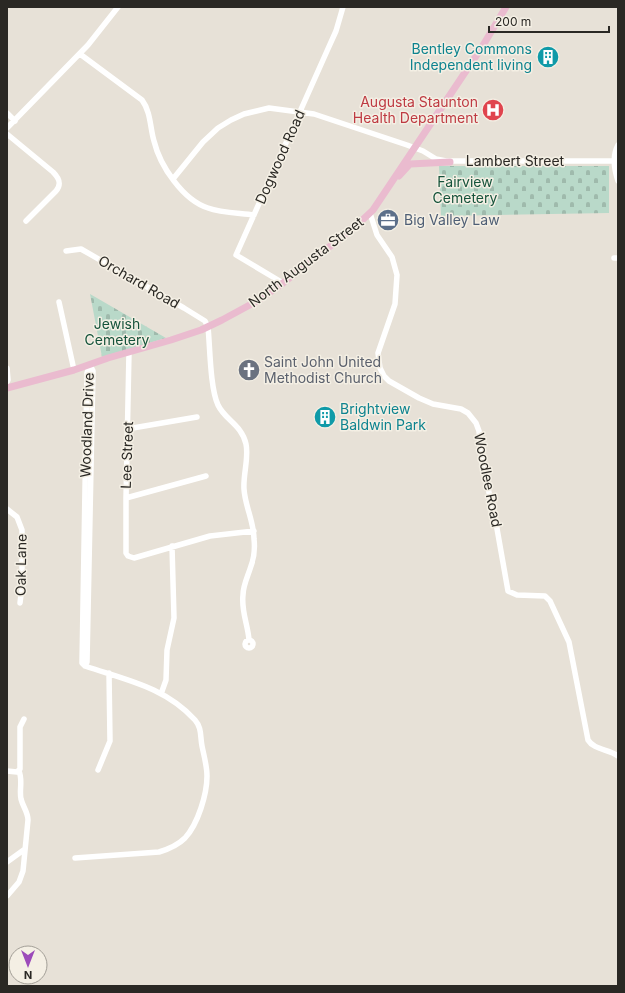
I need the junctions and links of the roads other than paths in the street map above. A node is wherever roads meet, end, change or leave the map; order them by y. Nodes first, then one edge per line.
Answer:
1 (118, 7) edge
2 (343, 7) edge
3 (506, 7) edge
4 (80, 54) junction
5 (301, 112) junction
6 (7, 113) edge
7 (15, 121) junction
8 (7, 128) edge
9 (7, 134) edge
10 (618, 145) edge
11 (415, 148) junction
12 (616, 161) edge
13 (450, 162) junction
14 (173, 179) junction
15 (618, 181) edge
16 (384, 192) junction
17 (370, 213) junction
18 (254, 215) junction
19 (26, 221) dead end
20 (66, 251) dead end
21 (283, 283) junction
22 (59, 302) dead end
23 (208, 326) junction
24 (129, 352) junction
25 (90, 365) junction
26 (7, 368) edge
27 (74, 370) junction
28 (7, 382) edge
29 (7, 388) edge
30 (197, 417) dead end
31 (128, 429) junction
32 (206, 476) dead end
33 (126, 498) junction
34 (7, 509) edge
35 (254, 531) junction
36 (172, 546) junction
37 (20, 603) dead end
38 (249, 640) dead end
39 (109, 673) junction
40 (161, 694) junction
41 (24, 719) dead end
42 (618, 756) edge
43 (98, 770) dead end
44 (7, 771) edge
45 (19, 771) junction
46 (24, 849) junction
47 (75, 858) dead end
48 (7, 862) edge
49 (7, 896) edge

1 - 4 street
2 - 5 street, Dogwood Road
3 - 11 main road, North Augusta Street
4 - 7 street
4 - 14 street
5 - 11 street, Lambert Street
5 - 14 street, Lambert Street
5 - 18 street, Dogwood Road
6 - 7 street
7 - 8 street
9 - 19 street
10 - 12 street
11 - 13 street, Lambert Street
11 - 16 main road, North Augusta Street
12 - 13 street, Lambert Street
12 - 15 street
13 - 16 main road
14 - 18 street
16 - 17 main road, North Augusta Street
17 - 21 main road, North Augusta Street
17 - 42 street, Woodlee Road
18 - 21 street, Dogwood Road
20 - 23 street, Orchard Road
21 - 23 main road, North Augusta Street
22 - 27 street
23 - 24 main road, North Augusta Street
23 - 35 street
24 - 25 main road, North Augusta Street
24 - 31 street, Lee Street
25 - 27 main road, North Augusta Street
25 - 39 street, Woodland Drive
26 - 28 street
27 - 29 main road, North Augusta Street
30 - 31 street
31 - 33 street, Lee Street
32 - 33 street
33 - 36 street, Lee Street
34 - 37 street, Oak Lane
35 - 36 street
35 - 38 street
36 - 40 street
39 - 40 street, Woodland Drive
39 - 43 street
40 - 47 street, Woodland Drive
41 - 45 street
44 - 45 street
45 - 46 street
46 - 48 street
46 - 49 street

